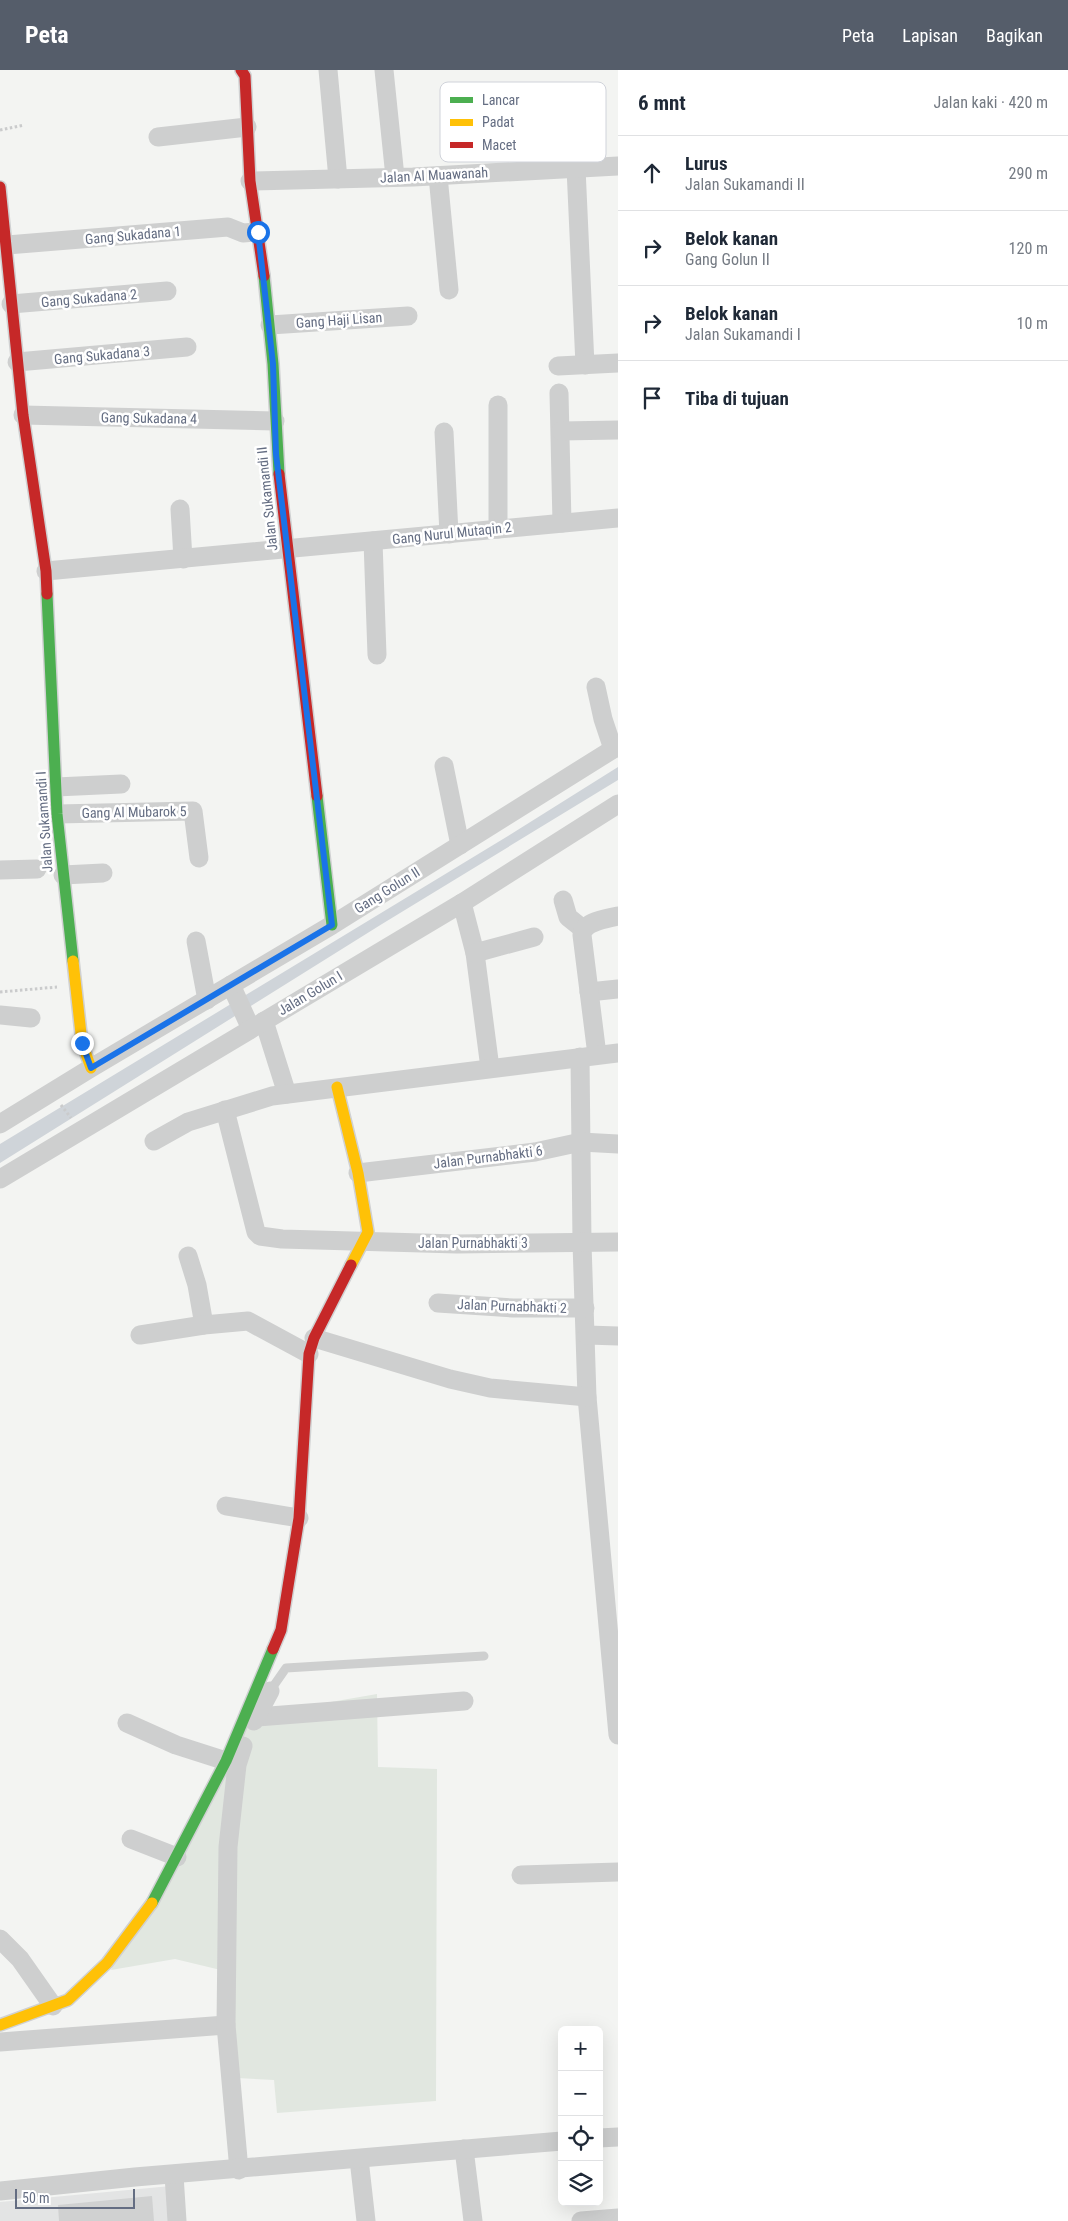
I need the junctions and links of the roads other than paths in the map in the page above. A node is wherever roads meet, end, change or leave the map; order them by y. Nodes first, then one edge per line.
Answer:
1 (241, 70) edge
2 (328, 70) edge
3 (384, 70) edge
4 (247, 127) junction
5 (158, 137) dead end
6 (618, 166) edge
7 (576, 168) junction
8 (438, 176) junction
9 (396, 177) junction
10 (338, 179) junction
11 (250, 181) junction
12 (0, 187) edge
13 (258, 232) junction
14 (7, 245) junction
15 (449, 290) dead end
16 (167, 291) dead end
17 (11, 304) junction
18 (408, 316) dead end
19 (270, 324) junction
20 (187, 347) dead end
21 (18, 362) junction
22 (618, 364) edge
23 (585, 365) junction
24 (558, 366) dead end
25 (559, 393) dead end
26 (498, 405) dead end
27 (23, 415) junction
28 (275, 421) junction
29 (618, 430) edge
30 (561, 431) junction
31 (444, 432) dead end
32 (180, 509) dead end
33 (618, 518) edge
34 (562, 523) junction
35 (498, 529) junction
36 (448, 534) junction
37 (373, 541) junction
38 (287, 550) junction
39 (183, 559) junction
40 (46, 571) junction
41 (377, 655) dead end
42 (596, 687) dead end
43 (616, 748) edge
44 (444, 766) dead end
45 (121, 784) dead end
46 (56, 787) junction
47 (618, 804) edge
48 (57, 814) junction
49 (460, 845) junction
50 (199, 858) dead end
51 (37, 869) dead end
52 (0, 870) edge
53 (103, 873) dead end
54 (63, 875) junction
55 (564, 900) dead end
56 (462, 903) junction
57 (618, 916) edge
58 (332, 925) junction
59 (583, 930) junction
60 (534, 937) dead end
61 (196, 941) dead end
62 (475, 953) junction
63 (233, 989) junction
64 (618, 989) edge
65 (590, 992) junction
66 (207, 1000) junction
67 (0, 1016) edge
68 (30, 1018) dead end
69 (253, 1021) junction
70 (618, 1053) edge
71 (588, 1056) junction
72 (91, 1068) junction
73 (490, 1068) junction
74 (337, 1087) junction
75 (287, 1094) junction
76 (225, 1110) junction
77 (0, 1124) edge
78 (154, 1141) dead end
79 (581, 1142) junction
80 (618, 1144) edge
81 (358, 1173) junction
82 (0, 1179) edge
83 (364, 1241) junction
84 (618, 1242) edge
85 (582, 1243) junction
86 (188, 1256) dead end
87 (438, 1303) dead end
88 (586, 1308) junction
89 (204, 1325) junction
90 (140, 1335) dead end
91 (587, 1335) junction
92 (618, 1336) edge
93 (312, 1346) junction
94 (587, 1397) junction
95 (226, 1506) dead end
96 (299, 1518) junction
97 (484, 1656) dead end
98 (270, 1691) joint
99 (464, 1701) dead end
100 (257, 1716) junction
101 (127, 1723) dead end
102 (618, 1735) edge
103 (226, 1761) junction
104 (131, 1839) dead end
105 (177, 1857) junction
106 (618, 1872) edge
107 (521, 1875) dead end
108 (0, 1939) edge
109 (52, 2006) junction
110 (0, 2025) edge
111 (226, 2025) junction
112 (0, 2042) edge
113 (618, 2137) edge
114 (603, 2138) edge
115 (558, 2142) edge
116 (464, 2149) junction
117 (359, 2159) junction
118 (239, 2170) junction
119 (174, 2174) junction
120 (0, 2191) edge
121 (618, 2218) edge
122 (177, 2221) edge
123 (366, 2221) edge
124 (473, 2221) edge
125 (581, 2221) edge

1 - 4 street, Jalan Sukamandi II
2 - 10 street
3 - 9 street
4 - 5 street
4 - 11 street, Jalan Sukamandi II
6 - 7 street, Jalan Al Muawanah
7 - 8 street, Jalan Al Muawanah
7 - 23 street
8 - 9 street, Jalan Al Muawanah
8 - 15 street
9 - 10 street, Jalan Al Muawanah
10 - 11 street, Jalan Al Muawanah
11 - 13 street, Jalan Sukamandi II
12 - 14 street, Jalan Sukamandi I
13 - 14 street, Gang Sukadana 1
13 - 19 street, Jalan Sukamandi II
14 - 17 street, Jalan Sukamandi I
16 - 17 street, Gang Sukadana 2
17 - 21 street, Jalan Sukamandi I
18 - 19 street, Gang Haji Lisan
19 - 28 street, Jalan Sukamandi II
20 - 21 street, Gang Sukadana 3
21 - 27 street, Jalan Sukamandi I
22 - 23 street
23 - 24 street
25 - 30 street
26 - 35 street
27 - 28 street, Gang Sukadana 4
27 - 40 street, Jalan Sukamandi I
28 - 38 street, Jalan Sukamandi II
29 - 30 street
30 - 34 street
31 - 36 street
32 - 39 street
33 - 34 street, Gang Nurul Mutaqin 2
34 - 35 street, Gang Nurul Mutaqin 2
35 - 36 street, Gang Nurul Mutaqin 2
36 - 37 street, Gang Nurul Mutaqin 2
37 - 38 street, Gang Nurul Mutaqin 2
37 - 41 street
38 - 39 street, Gang Nurul Mutaqin 2
38 - 58 street, Jalan Sukamandi II
39 - 40 street, Gang Nurul Mutaqin 2
40 - 46 street, Jalan Sukamandi I
42 - 43 street
43 - 49 street, Gang Golun II
44 - 49 street
45 - 46 street
46 - 48 street, Jalan Sukamandi I
47 - 56 street, Jalan Golun I
48 - 50 street, Gang Al Mubarok 5
48 - 54 street, Jalan Sukamandi I
49 - 58 street, Gang Golun II
51 - 52 street
53 - 54 street
54 - 72 street, Jalan Sukamandi I
55 - 59 street
56 - 62 street
56 - 69 street, Jalan Golun I
57 - 59 street
58 - 63 street, Gang Golun II
59 - 65 street
60 - 62 street
61 - 66 street
62 - 73 street
63 - 66 street, Gang Golun II
63 - 69 street
64 - 65 street
65 - 71 street
66 - 72 street, Gang Golun II
67 - 68 street
69 - 75 street
69 - 82 street, Jalan Golun I
70 - 71 street
71 - 73 street
71 - 79 street
72 - 77 street, Gang Golun II
73 - 74 street
74 - 75 street
74 - 81 street
75 - 76 street
76 - 78 street
76 - 83 street, Jalan Purnabhakti 3
79 - 80 street, Jalan Purnabhakti 6
79 - 81 street, Jalan Purnabhakti 6
79 - 85 street
81 - 83 street
83 - 85 street, Jalan Purnabhakti 3
83 - 93 street
84 - 85 street, Jalan Purnabhakti 3
85 - 88 street
86 - 89 street
87 - 88 street, Jalan Purnabhakti 2
88 - 91 street
89 - 90 street
89 - 93 street
91 - 92 street
91 - 94 street
93 - 94 street
93 - 96 street
94 - 102 street
95 - 96 street
96 - 103 street
97 - 98 lane
98 - 100 street
99 - 100 street
100 - 111 street
101 - 103 street
103 - 105 street
104 - 105 street
105 - 109 street
106 - 107 street
108 - 109 street
109 - 110 street
111 - 112 street
111 - 118 street
113 - 114 street
115 - 116 street
116 - 117 street
116 - 124 street
117 - 118 street
117 - 123 street
118 - 119 street
119 - 120 street
119 - 122 street
121 - 125 street

